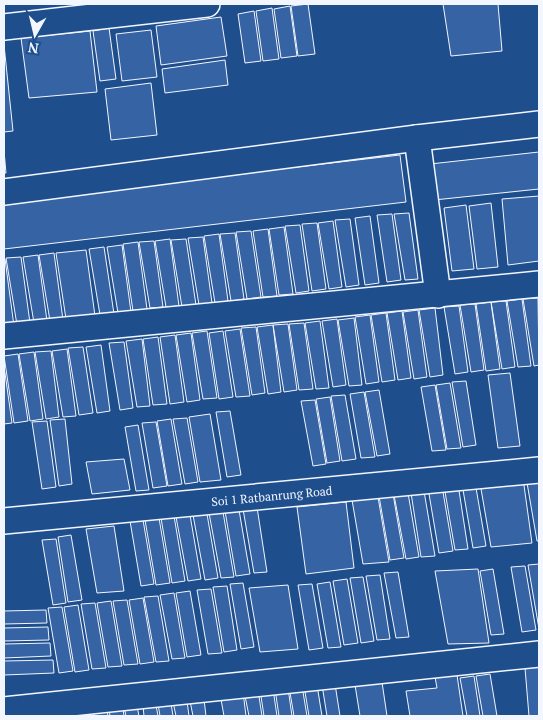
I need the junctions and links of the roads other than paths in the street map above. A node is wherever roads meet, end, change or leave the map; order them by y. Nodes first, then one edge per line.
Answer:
1 (207, 4) edge
2 (4, 28) edge
3 (539, 124) edge
4 (417, 138) junction
5 (4, 192) edge
6 (539, 284) edge
7 (438, 295) junction
8 (4, 336) edge
9 (539, 470) edge
10 (4, 521) edge
11 (539, 654) edge
12 (4, 710) edge

1 - 2 street
3 - 4 street
4 - 5 street
4 - 7 street
6 - 7 street
7 - 8 street
9 - 10 street, Soi 1 Ratbanrung Road
11 - 12 street

